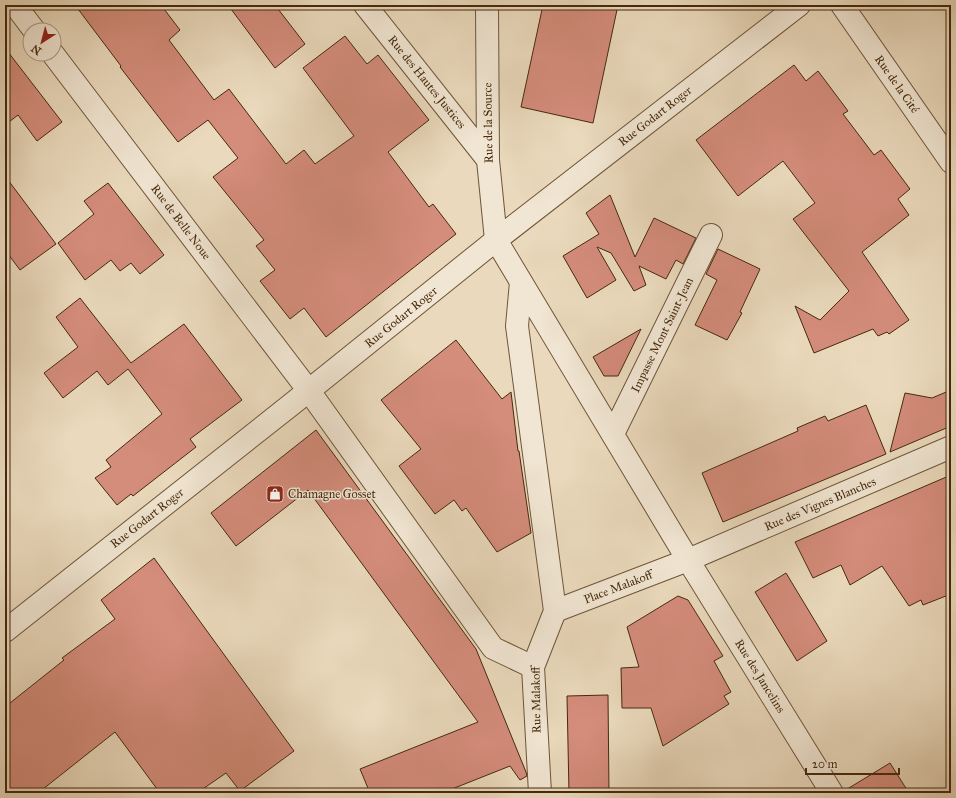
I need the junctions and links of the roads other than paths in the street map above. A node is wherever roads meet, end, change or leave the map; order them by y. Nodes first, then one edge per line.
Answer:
1 (15, 5) edge
2 (365, 5) edge
3 (487, 5) edge
4 (799, 5) edge
5 (842, 5) edge
6 (28, 22) edge
7 (59, 62) edge
8 (488, 160) junction
9 (951, 162) edge
10 (711, 235) dead end
11 (496, 240) junction
12 (521, 282) junction
13 (309, 391) junction
14 (613, 434) junction
15 (951, 448) edge
16 (688, 560) junction
17 (555, 611) junction
18 (5, 631) edge
19 (533, 667) junction
20 (540, 793) edge
21 (832, 793) edge

1 - 6 street
2 - 8 street, Rue des Hautes Justices
3 - 8 street, Rue de la Source
4 - 11 street, Rue Godart Roger
5 - 9 street, Rue de la Cité
7 - 13 street, Rue de Belle Noue
8 - 11 street, Rue de la Source
10 - 14 street, Impasse Mont Saint-Jean
11 - 12 street
11 - 13 street, Rue Godart Roger
12 - 14 street
12 - 17 street
13 - 18 street, Rue Godart Roger
13 - 19 street, Rue de Belle Noue
14 - 16 street
15 - 16 street, Rue des Vignes Blanches
16 - 17 street, Place Malakoff
16 - 21 street, Rue des Jancelins
17 - 19 street, Rue Malakoff
19 - 20 street, Rue Malakoff

